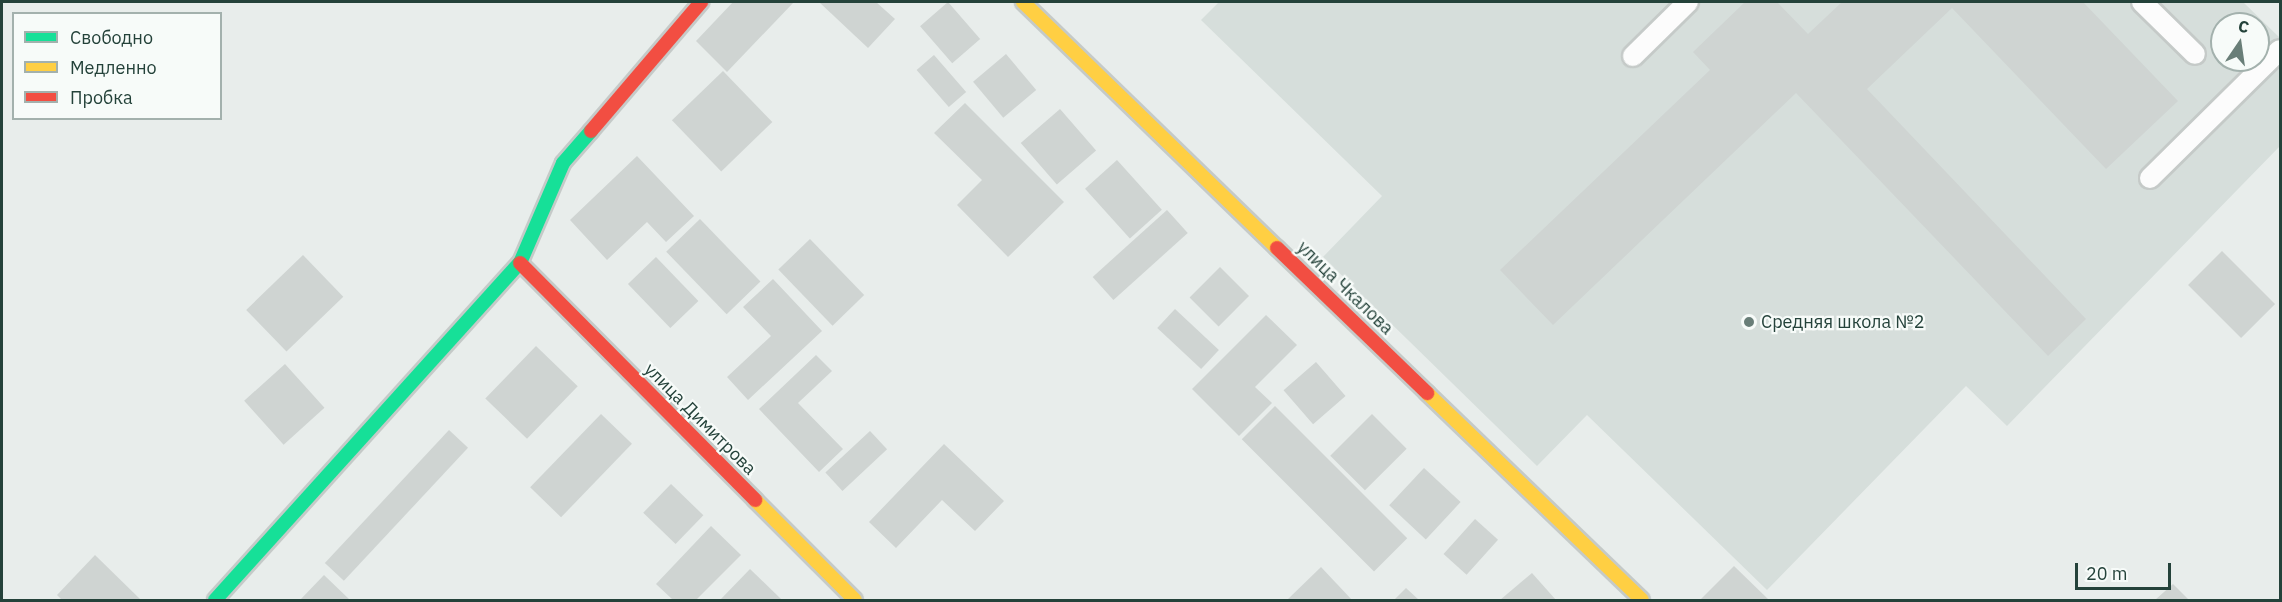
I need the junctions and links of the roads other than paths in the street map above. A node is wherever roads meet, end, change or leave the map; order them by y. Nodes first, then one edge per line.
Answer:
1 (701, 2) edge
2 (1023, 2) edge
3 (1688, 2) edge
4 (2142, 2) edge
5 (2280, 50) edge
6 (2195, 54) dead end
7 (1633, 56) dead end
8 (2150, 178) dead end
9 (520, 262) junction
10 (216, 600) edge
11 (855, 600) edge
12 (1642, 600) edge

1 - 9 street
2 - 12 street, улица Чкалова
3 - 7 lane
4 - 6 lane
5 - 8 lane
9 - 10 street
9 - 11 street, улица Димитрова

